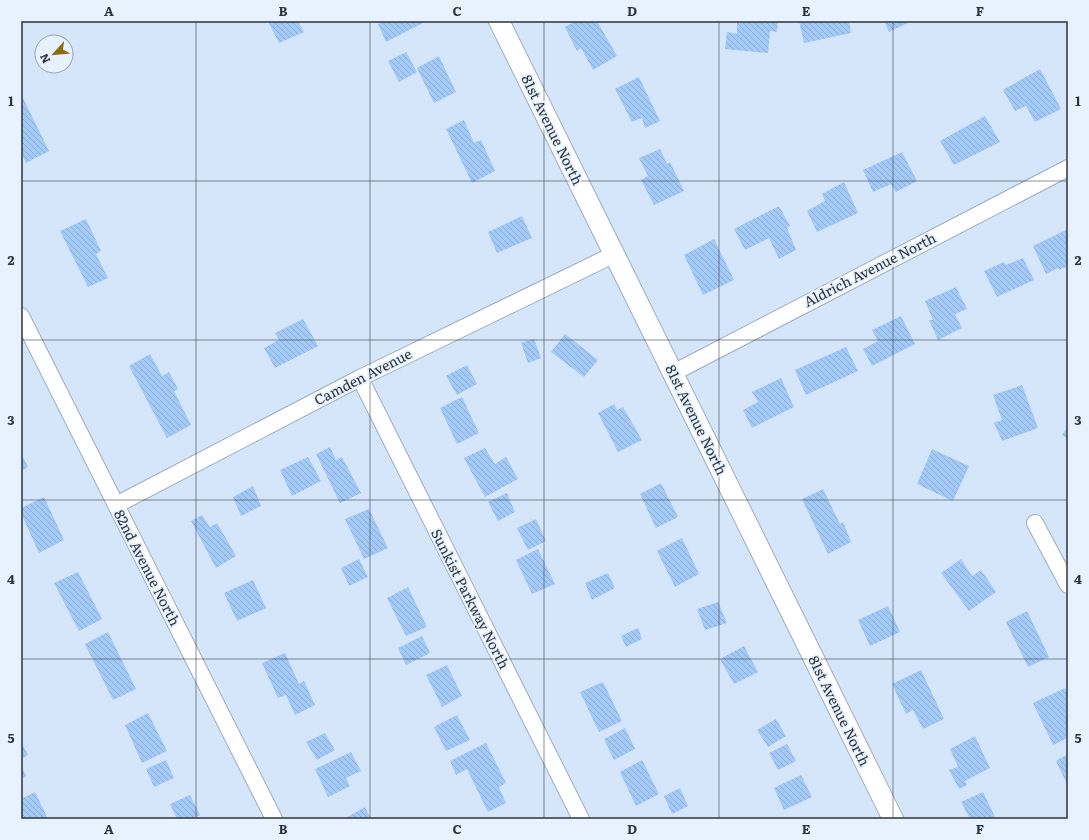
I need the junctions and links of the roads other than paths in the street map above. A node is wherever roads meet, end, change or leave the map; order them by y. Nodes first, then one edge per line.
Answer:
1 (500, 21) edge
2 (1068, 168) edge
3 (613, 255) junction
4 (21, 316) edge
5 (673, 373) junction
6 (360, 378) junction
7 (116, 505) junction
8 (1035, 523) dead end
9 (1068, 585) edge
10 (274, 819) edge
11 (580, 819) edge
12 (893, 819) edge

1 - 3 street, 81st Avenue North
2 - 5 street, Aldrich Avenue North
3 - 5 street, 81st Avenue North
3 - 6 street, Camden Avenue
4 - 7 street, 82nd Avenue North
5 - 12 street, 81st Avenue North
6 - 7 street, Camden Avenue
6 - 11 street, Sunkist Parkway North
7 - 10 street, 82nd Avenue North
8 - 9 street

